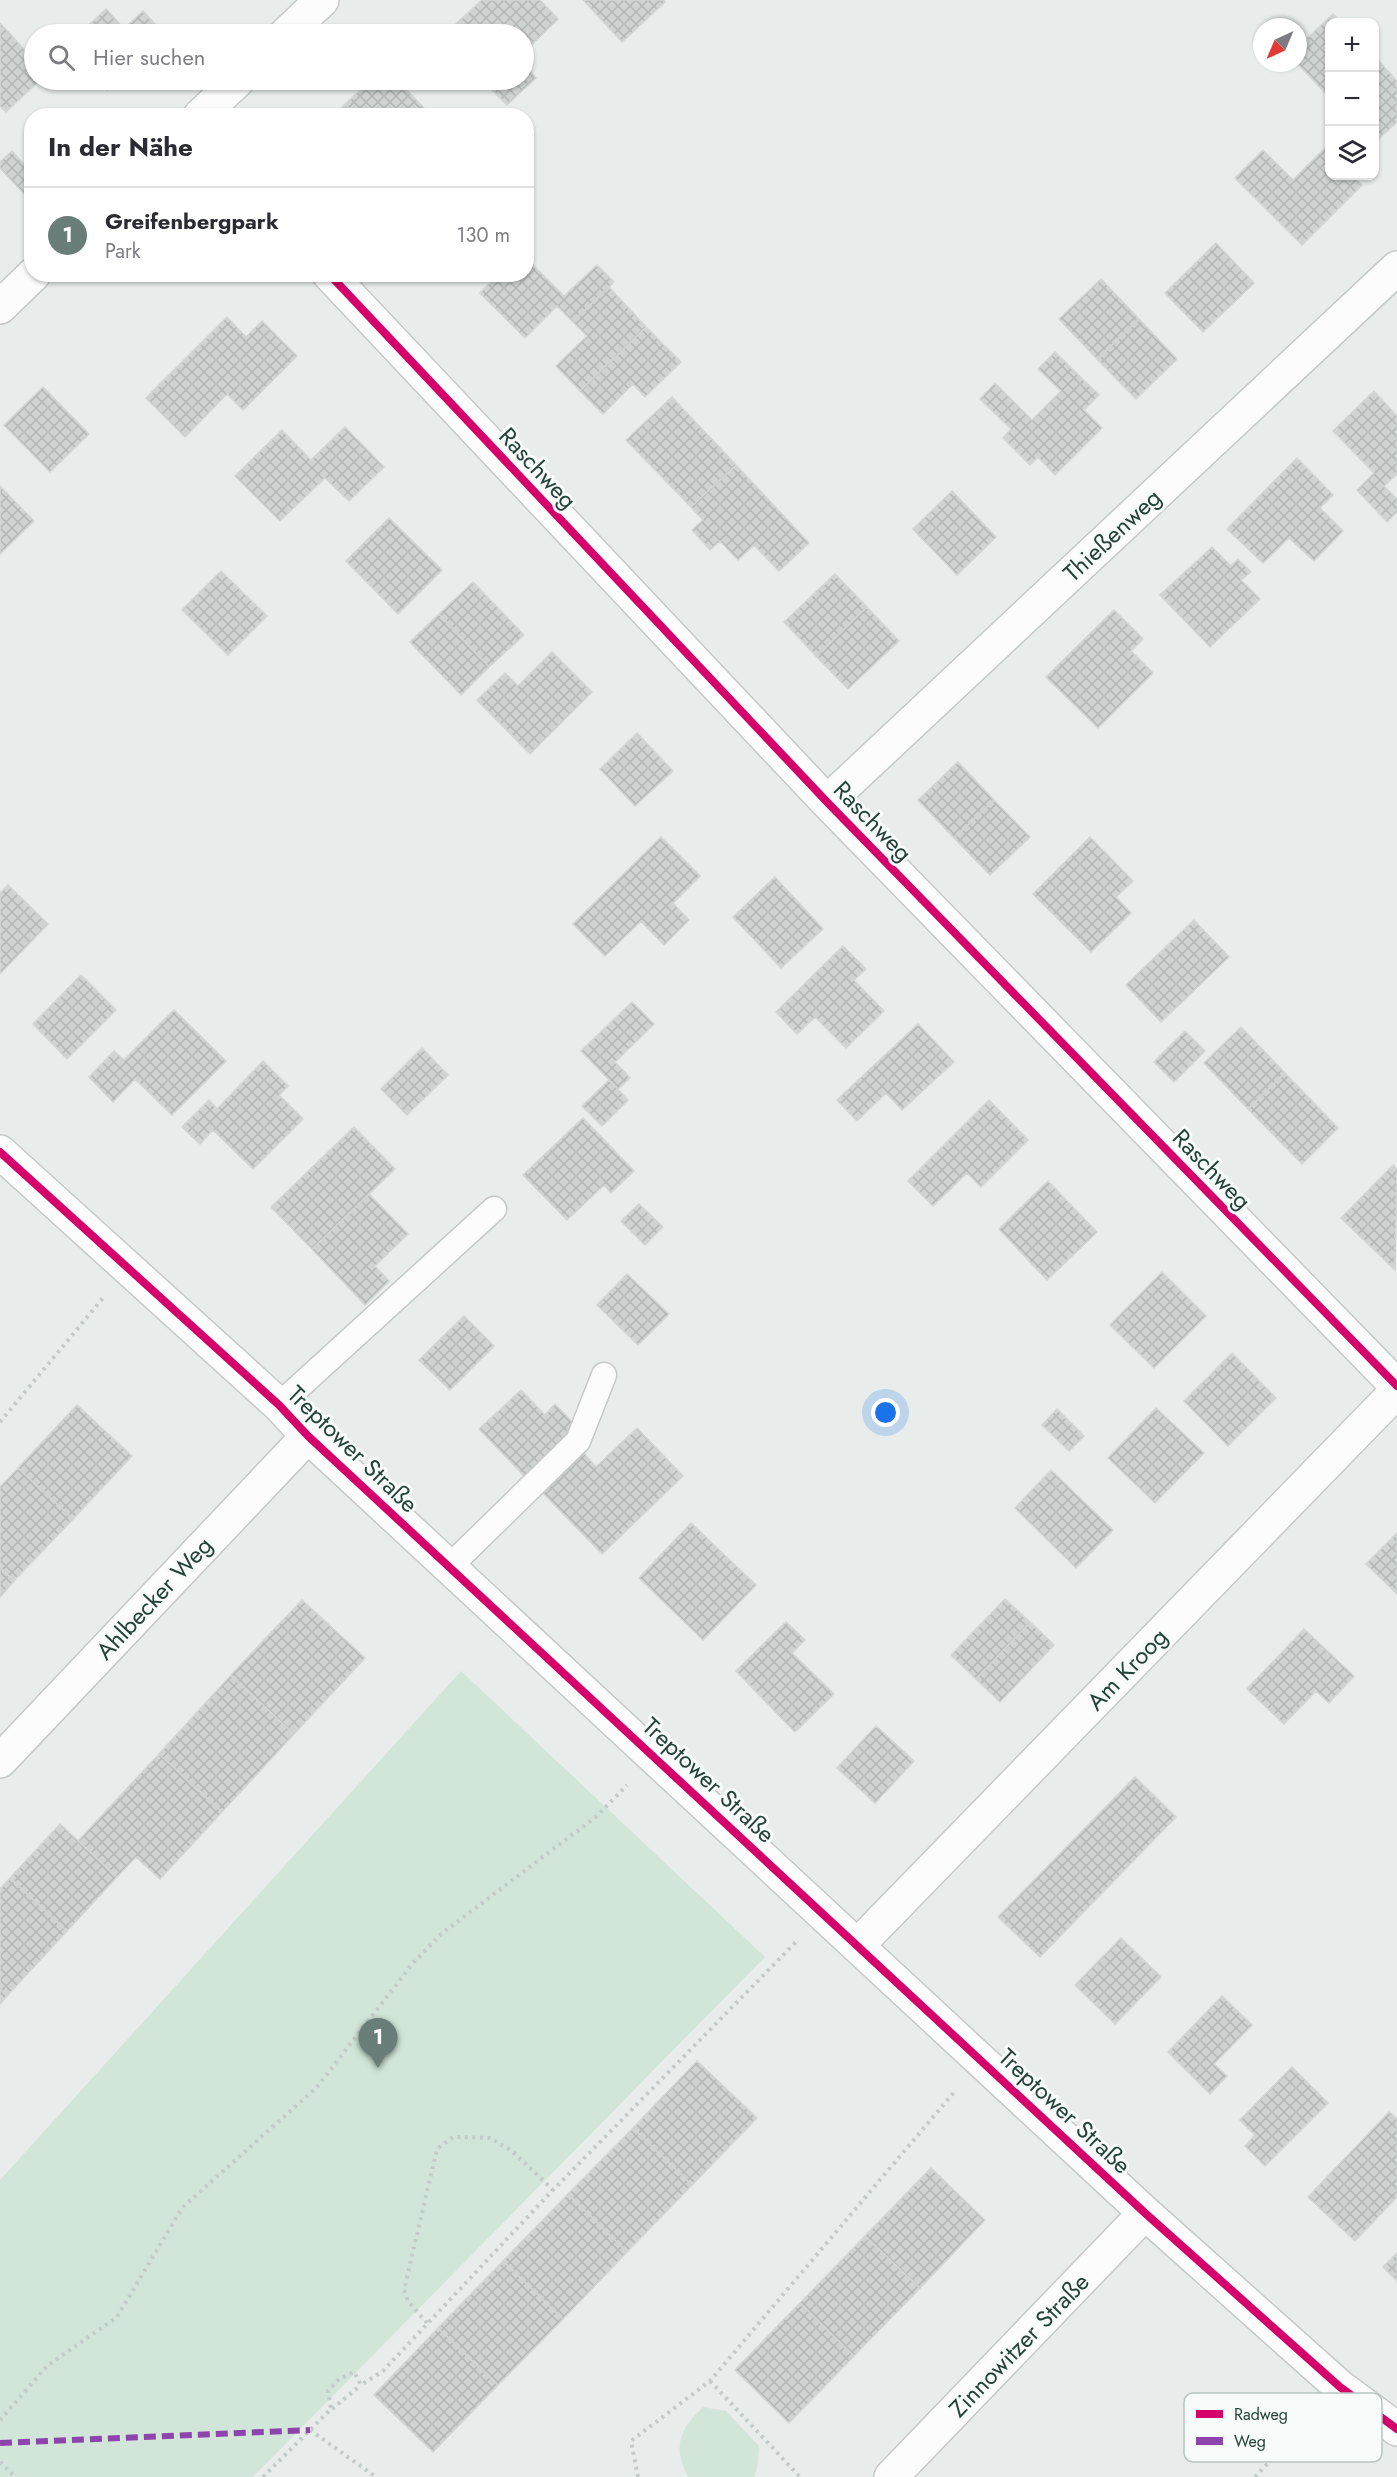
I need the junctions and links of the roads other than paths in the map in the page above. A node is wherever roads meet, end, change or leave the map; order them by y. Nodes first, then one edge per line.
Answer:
1 (322, 0) edge
2 (297, 24) edge
3 (227, 90) edge
4 (208, 108) edge
5 (1397, 268) edge
6 (26, 282) edge
7 (337, 282) edge
8 (0, 307) edge
9 (827, 802) junction
10 (0, 1152) edge
11 (494, 1209) dead end
12 (604, 1375) dead end
13 (1397, 1386) edge
14 (1397, 1392) edge
15 (279, 1405) junction
16 (308, 1436) junction
17 (450, 1567) junction
18 (0, 1761) edge
19 (857, 1946) junction
20 (1146, 2213) junction
21 (1348, 2393) edge
22 (1382, 2418) edge
23 (1397, 2429) edge
24 (891, 2477) edge

1 - 2 street
3 - 4 street
5 - 9 street, Thießenweg
6 - 8 street
7 - 9 street, Raschweg
9 - 13 street, Raschweg
10 - 15 street, Treptower Straße
11 - 15 lane
12 - 17 lane
14 - 19 street, Am Kroog
15 - 16 street, Treptower Straße
16 - 17 street, Treptower Straße
16 - 18 street, Ahlbecker Weg
17 - 19 street, Treptower Straße
19 - 20 street, Treptower Straße
20 - 21 street, Treptower Straße
20 - 24 street, Zinnowitzer Straße
22 - 23 street, Treptower Straße

